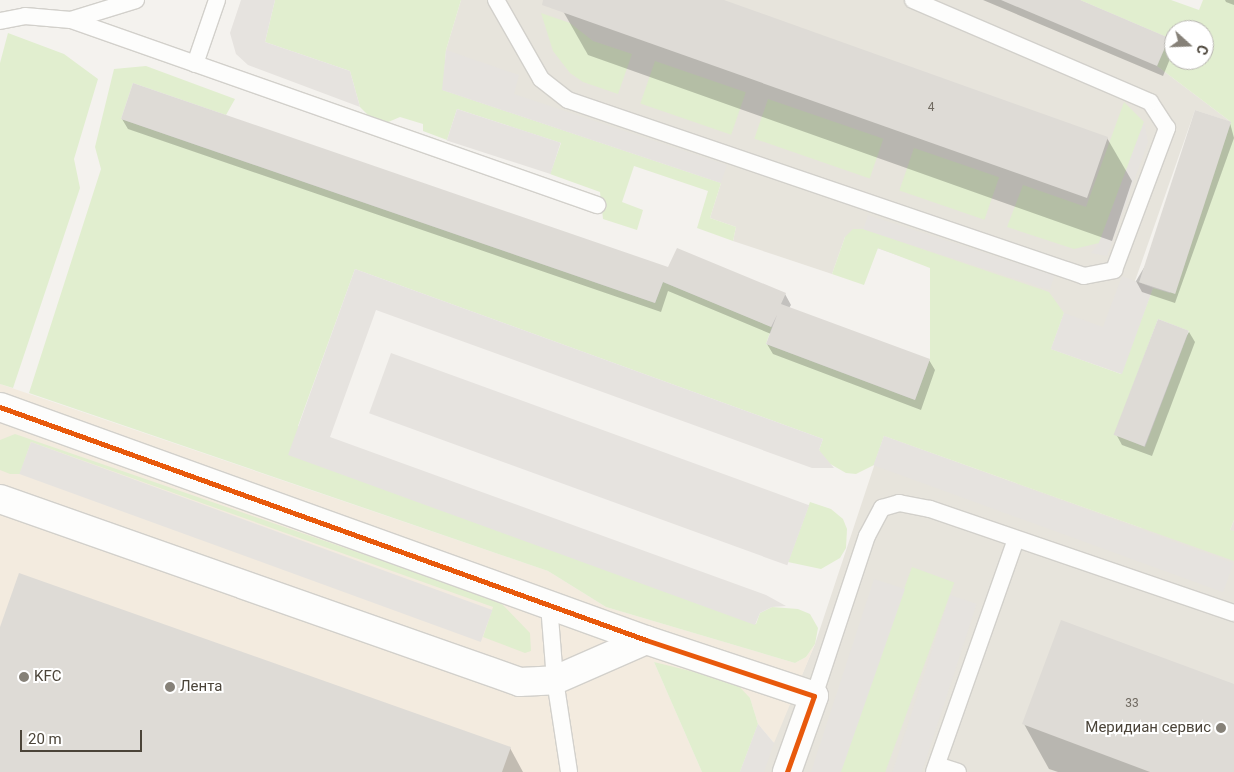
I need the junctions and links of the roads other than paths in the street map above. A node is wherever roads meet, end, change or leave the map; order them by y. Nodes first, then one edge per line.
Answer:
1 (136, 0) edge
2 (217, 0) edge
3 (496, 0) edge
4 (913, 0) edge
5 (71, 20) junction
6 (0, 21) edge
7 (195, 64) junction
8 (597, 205) dead end
9 (3, 413) edge
10 (0, 499) edge
11 (1016, 539) junction
12 (549, 605) junction
13 (1234, 613) edge
14 (646, 640) junction
15 (555, 680) junction
16 (814, 696) junction
17 (935, 768) edge
18 (569, 772) edge
19 (787, 772) edge
20 (958, 772) edge

1 - 5 lane
2 - 7 lane
3 - 4 lane
5 - 6 lane
5 - 7 lane
7 - 8 lane
9 - 12 street
10 - 15 street
11 - 13 lane
11 - 16 lane
11 - 17 lane
12 - 14 street
12 - 15 lane
14 - 15 street
14 - 16 street
15 - 18 lane
16 - 19 street
17 - 20 lane

